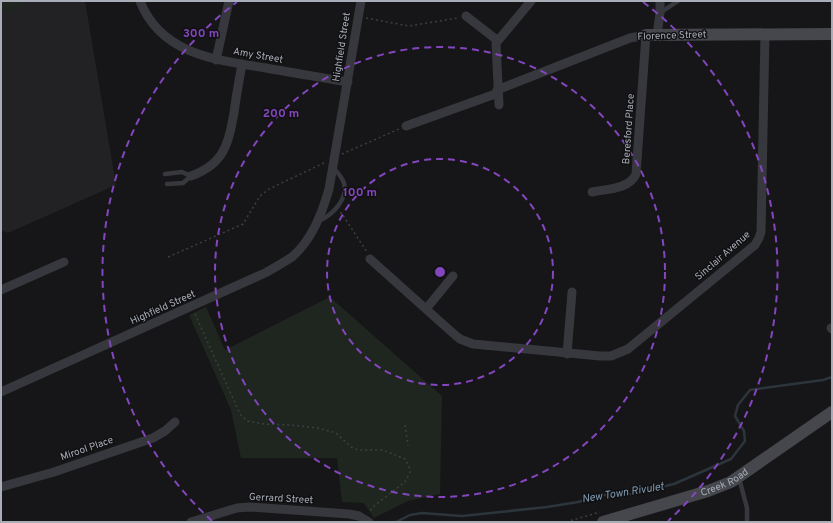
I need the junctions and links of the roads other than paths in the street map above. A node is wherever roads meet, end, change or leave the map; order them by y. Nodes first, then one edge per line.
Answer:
1 (140, 1) edge
2 (229, 1) edge
3 (361, 1) edge
4 (531, 1) edge
5 (660, 1) edge
6 (678, 1) edge
7 (660, 13) junction
8 (466, 16) road end
9 (765, 34) junction
10 (832, 34) edge
11 (651, 35) junction
12 (497, 40) junction
13 (216, 60) junction
14 (242, 64) junction
15 (348, 82) junction
16 (498, 92) junction
17 (499, 105) dead end
18 (406, 126) road end
19 (333, 167) junction
20 (165, 174) dead end
21 (191, 176) junction
22 (167, 184) dead end
23 (592, 192) dead end
24 (317, 222) junction
25 (370, 259) road end
26 (64, 262) dead end
27 (453, 276) dead end
28 (1, 290) edge
29 (572, 292) dead end
30 (426, 309) junction
31 (567, 354) junction
32 (1, 392) edge
33 (832, 412) edge
34 (175, 422) dead end
35 (739, 478) junction
36 (1, 487) edge
37 (366, 520) edge
38 (191, 522) edge
39 (602, 522) edge
40 (746, 522) edge

1 - 13 street, Amy Street
2 - 13 street
3 - 15 street, Highfield Street
4 - 12 street
5 - 7 street, Beresford Place
6 - 7 lane
7 - 11 street, Beresford Place
8 - 12 street
9 - 10 street, Florence Street
9 - 11 street, Florence Street
9 - 31 street, Sinclair Avenue
11 - 16 street, Florence Street
11 - 23 street, Beresford Place
12 - 16 street
13 - 14 street, Amy Street
14 - 15 street, Amy Street
14 - 21 street
15 - 19 street, Highfield Street
16 - 17 street
16 - 18 street, Florence Street
19 - 24 street, Highfield Street
19 - 24 lane, Highfield Street
20 - 21 lane
21 - 22 lane
24 - 32 street, Highfield Street
25 - 30 street, Sinclair Avenue
26 - 28 street
27 - 30 street
29 - 31 street
30 - 31 street, Sinclair Avenue
33 - 35 street, Creek Road
34 - 36 street, Mirool Place
35 - 39 street, Creek Road
35 - 40 lane
37 - 38 street, Gerrard Street

